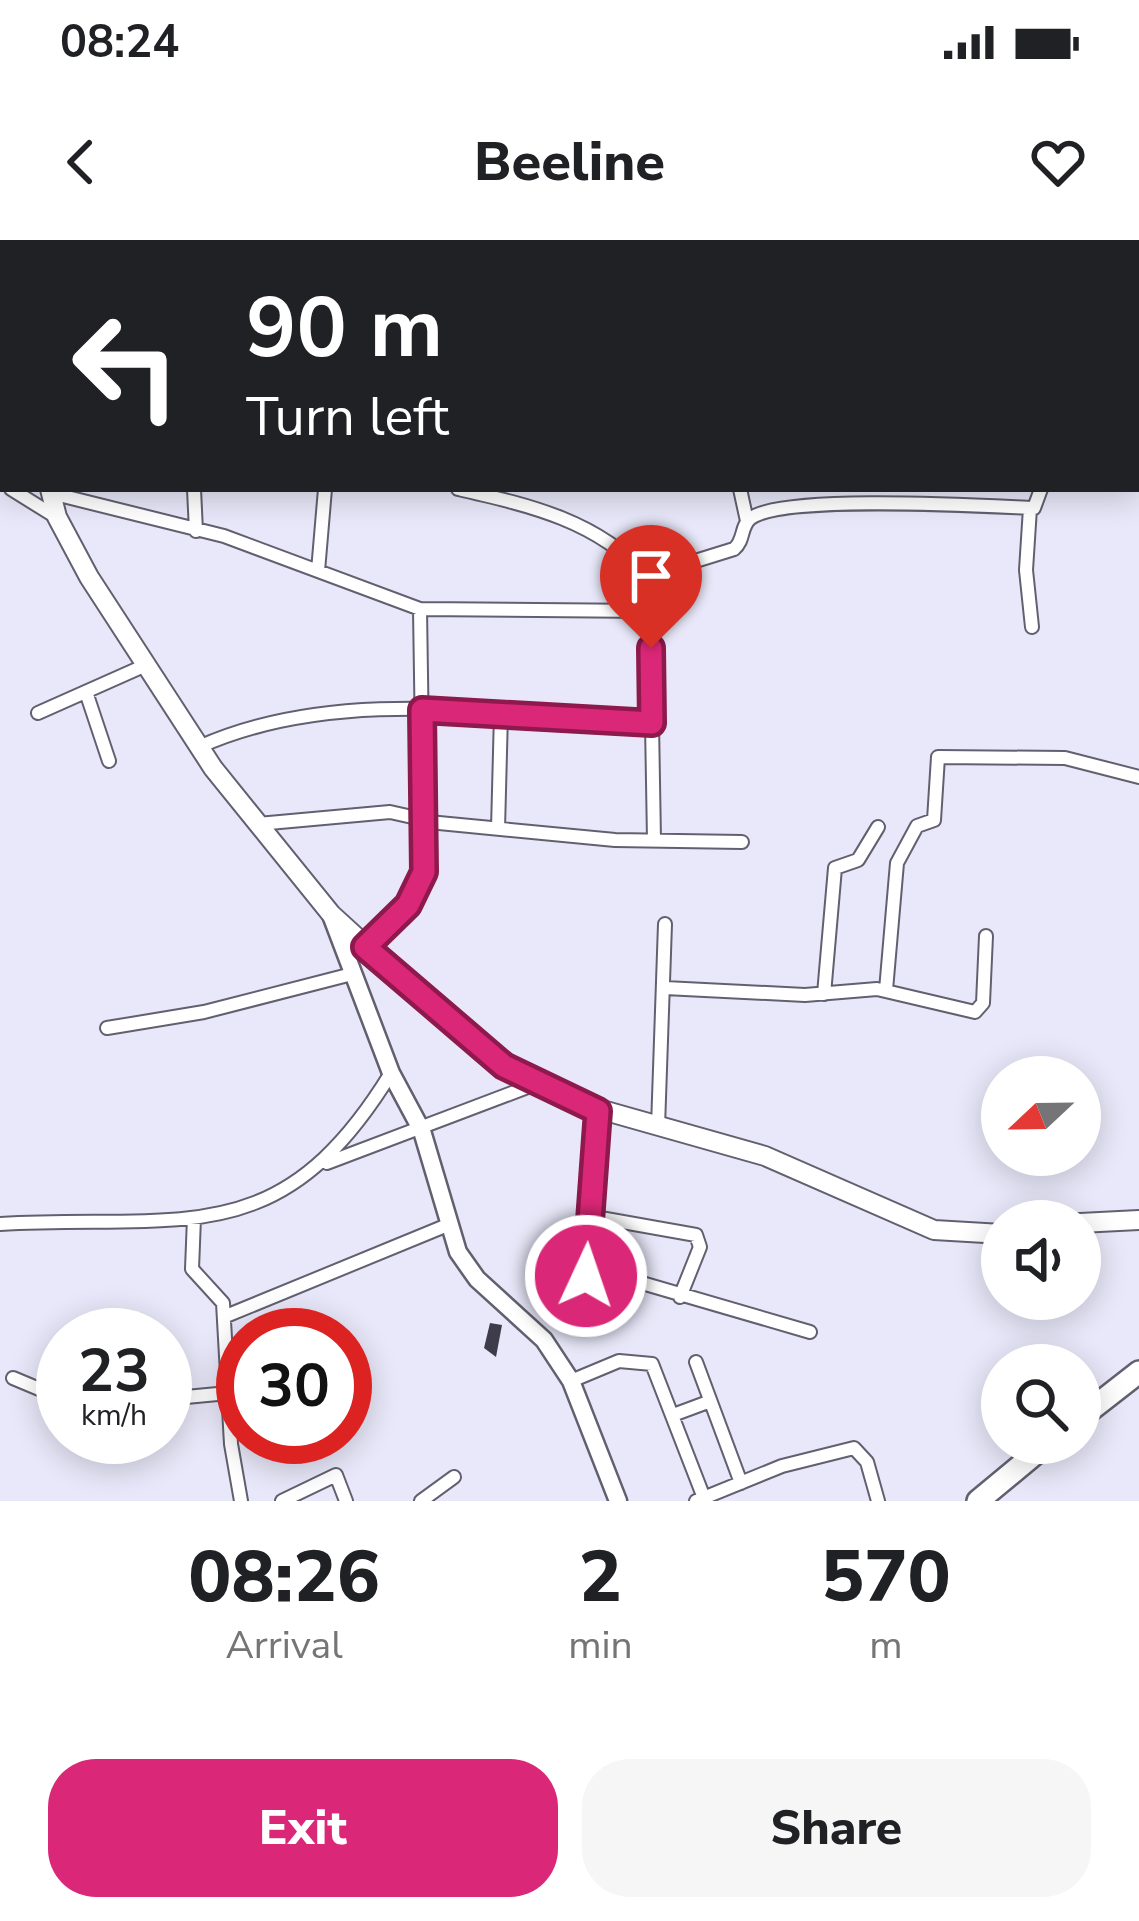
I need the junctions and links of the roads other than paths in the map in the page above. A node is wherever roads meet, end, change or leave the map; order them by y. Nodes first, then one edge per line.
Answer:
1 (16, 492) edge
2 (51, 492) edge
3 (55, 492) edge
4 (194, 492) edge
5 (325, 492) edge
6 (473, 492) edge
7 (741, 492) edge
8 (1040, 492) edge
9 (1030, 508) junction
10 (57, 518) junction
11 (748, 521) junction
12 (196, 531) junction
13 (318, 572) junction
14 (647, 576) junction
15 (420, 609) junction
16 (651, 611) junction
17 (1032, 627) dead end
18 (146, 665) junction
19 (86, 692) junction
20 (422, 710) junction
21 (38, 713) dead end
22 (500, 714) junction
23 (652, 723) junction
24 (199, 748) junction
25 (109, 761) dead end
26 (1139, 777) edge
27 (425, 820) junction
28 (258, 824) junction
29 (878, 827) dead end
30 (498, 829) junction
31 (654, 841) junction
32 (742, 842) dead end
33 (331, 914) junction
34 (664, 924) dead end
35 (986, 936) dead end
36 (365, 947) junction
37 (352, 974) junction
38 (665, 988) junction
39 (886, 990) junction
40 (824, 994) junction
41 (107, 1028) dead end
42 (392, 1073) junction
43 (533, 1084) junction
44 (598, 1111) junction
45 (658, 1127) junction
46 (422, 1131) junction
47 (322, 1165) junction
48 (589, 1216) junction
49 (194, 1218) junction
50 (1139, 1220) edge
51 (1101, 1222) edge
52 (0, 1224) edge
53 (450, 1224) junction
54 (981, 1233) edge
55 (680, 1297) junction
56 (224, 1308) edge
57 (245, 1308) edge
58 (810, 1332) dead end
59 (696, 1362) dead end
60 (1139, 1372) edge
61 (13, 1378) dead end
62 (571, 1382) junction
63 (1129, 1387) edge
64 (36, 1388) edge
65 (708, 1402) junction
66 (1101, 1405) edge
67 (673, 1414) junction
68 (237, 1464) edge
69 (1023, 1464) edge
70 (454, 1477) dead end
71 (741, 1483) junction
72 (700, 1499) edge
73 (241, 1501) edge
74 (282, 1501) edge
75 (346, 1501) edge
76 (421, 1501) edge
77 (618, 1501) edge
78 (878, 1501) edge
79 (978, 1501) edge

1 - 10 street
2 - 10 main road
3 - 12 street
4 - 12 street
5 - 13 street
6 - 14 street
7 - 11 street
8 - 9 street
9 - 11 street
9 - 17 street
10 - 18 main road
11 - 14 street
12 - 13 street
13 - 15 street
14 - 16 street
15 - 16 street
15 - 20 street
16 - 23 street
18 - 19 street
18 - 24 main road
19 - 21 street
19 - 25 street
20 - 22 street
20 - 24 street
20 - 27 street
22 - 23 street
22 - 30 street
23 - 31 street
24 - 28 main road
26 - 39 street
27 - 28 street
27 - 30 street
27 - 36 street
28 - 33 main road
29 - 40 street
30 - 31 street
31 - 32 street
33 - 36 main road
33 - 37 main road
34 - 38 street
35 - 39 street
36 - 43 main road
37 - 41 street
37 - 42 main road
38 - 40 street
38 - 45 street
39 - 40 street
42 - 46 main road
42 - 47 street
43 - 44 main road
43 - 46 street
44 - 45 main road
44 - 48 street
45 - 54 main road
46 - 47 street
46 - 53 main road
47 - 49 street
48 - 55 street
48 - 55 street
49 - 52 street
49 - 56 street
50 - 51 main road
53 - 57 street
53 - 62 main road
55 - 58 street
59 - 65 street
60 - 63 highway
61 - 64 street
62 - 67 street
62 - 77 main road
63 - 66 highway
65 - 67 street
65 - 71 street
67 - 72 street
68 - 73 street
69 - 79 highway
70 - 76 street
71 - 72 street
71 - 78 street
74 - 75 street

